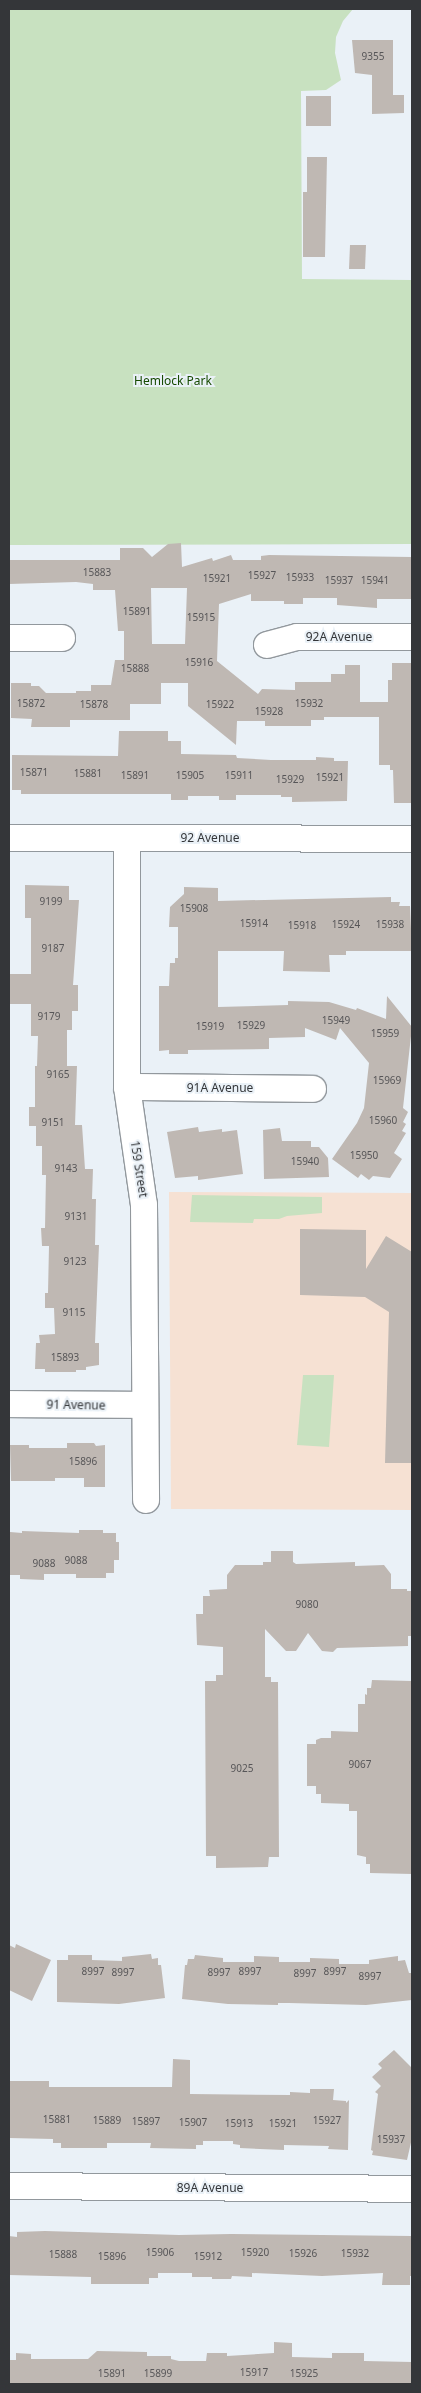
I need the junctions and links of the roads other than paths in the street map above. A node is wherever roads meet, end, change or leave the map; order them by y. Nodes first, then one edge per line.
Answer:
1 (412, 637) edge
2 (9, 638) edge
3 (62, 638) dead end
4 (267, 645) dead end
5 (9, 838) edge
6 (126, 838) junction
7 (412, 839) edge
8 (127, 1087) junction
9 (313, 1089) dead end
10 (9, 1404) edge
11 (144, 1406) junction
12 (146, 1500) dead end
13 (9, 2186) edge
14 (412, 2189) edge

1 - 4 street, 92A Avenue
2 - 3 street
5 - 6 street, 92 Avenue
6 - 7 street, 92 Avenue
6 - 8 street, 159 Street
8 - 9 street, 91A Avenue
8 - 11 street, 159 Street
10 - 11 street, 91 Avenue
11 - 12 street, 159 Street
13 - 14 street, 89A Avenue

